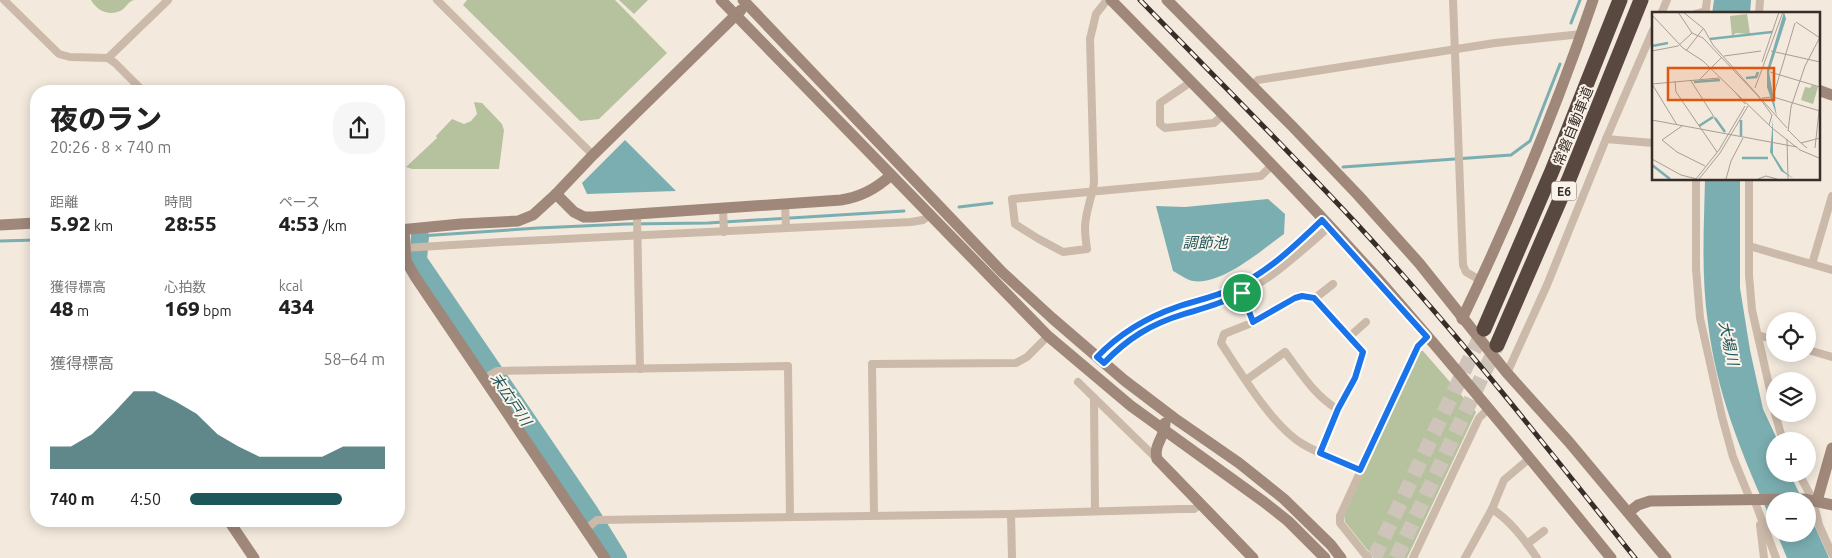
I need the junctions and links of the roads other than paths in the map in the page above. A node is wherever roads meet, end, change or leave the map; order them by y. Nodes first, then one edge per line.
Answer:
1 (4, 0) edge
2 (168, 0) edge
3 (437, 0) edge
4 (721, 0) edge
5 (1107, 0) edge
6 (1111, 0) edge
7 (1167, 0) edge
8 (1453, 0) edge
9 (1593, 0) edge
10 (1620, 0) edge
11 (1641, 0) edge
12 (1667, 0) edge
13 (747, 1) edge
14 (1662, 12) edge
15 (736, 14) junction
16 (1652, 32) edge
17 (1582, 34) junction
18 (1456, 50) junction
19 (108, 58) junction
20 (1191, 82) junction
21 (137, 85) edge
22 (1251, 86) junction
23 (1820, 91) edge
24 (1832, 95) edge
25 (1223, 114) junction
26 (1606, 139) junction
27 (1652, 143) edge
28 (593, 155) junction
29 (1272, 165) junction
30 (891, 175) junction
31 (1696, 180) edge
32 (1749, 180) edge
33 (1093, 190) junction
34 (556, 194) junction
35 (1832, 196) edge
36 (786, 209) junction
37 (723, 213) junction
38 (930, 215) junction
39 (637, 218) junction
40 (30, 223) edge
41 (1326, 223) junction
42 (0, 225) edge
43 (786, 228) junction
44 (405, 230) edge
45 (724, 232) junction
46 (638, 236) junction
47 (1748, 246) junction
48 (405, 248) edge
49 (405, 255) edge
50 (1812, 264) junction
51 (1832, 270) edge
52 (1480, 280) junction
53 (1333, 284) dead end
54 (1242, 293) junction
55 (1314, 298) junction
56 (1462, 318) junction
57 (1253, 322) junction
58 (1366, 322) dead end
59 (1484, 329) tunnel mouth
60 (1758, 335) junction
61 (1048, 336) junction
62 (1349, 337) junction
63 (1427, 337) junction
64 (1766, 337) edge
65 (1497, 345) tunnel mouth
66 (1816, 352) edge
67 (1832, 357) edge
68 (1100, 360) junction
69 (640, 369) junction
70 (1766, 372) edge
71 (1507, 373) junction
72 (486, 378) junction
73 (1124, 380) junction
74 (1246, 380) junction
75 (1078, 382) dead end
76 (1094, 398) junction
77 (1338, 409) junction
78 (1488, 409) junction
79 (1165, 430) junction
80 (1832, 448) edge
81 (1320, 453) junction
82 (1530, 458) junction
83 (1158, 459) junction
84 (1360, 470) junction
85 (1815, 492) edge
86 (1753, 499) junction
87 (1766, 499) edge
88 (1816, 501) edge
89 (1201, 504) junction
90 (1832, 505) edge
91 (1492, 509) junction
92 (1816, 510) edge
93 (1095, 511) junction
94 (1629, 512) junction
95 (1011, 514) junction
96 (874, 516) junction
97 (790, 517) junction
98 (1760, 518) junction
99 (591, 525) junction
100 (233, 527) edge
101 (1544, 531) dead end
102 (1528, 544) junction
103 (1832, 554) edge
104 (254, 558) edge
105 (604, 558) edge
106 (1012, 558) edge
107 (1253, 558) edge
108 (1325, 558) edge
109 (1341, 558) edge
110 (1368, 558) edge
111 (1413, 558) edge
112 (1465, 558) edge
113 (1537, 558) edge
114 (1611, 558) edge
115 (1666, 558) edge
116 (1764, 558) edge
117 (1776, 558) edge

1 - 19 street
2 - 19 street
3 - 28 street
4 - 15 street
5 - 33 street
6 - 20 street
7 - 22 street
8 - 18 street
9 - 17 street
10 - 59 highway, 常磐自動車道 / E6
11 - 65 highway, 常磐自動車道 / E6
12 - 14 street
13 - 15 street
13 - 68 street
15 - 28 street
15 - 30 street
16 - 26 street
17 - 18 street
17 - 52 street
18 - 22 street
18 - 52 street
19 - 21 street
20 - 25 street
20 - 25 street
22 - 56 street
23 - 24 street
25 - 29 street
26 - 27 street
26 - 71 street
28 - 34 street
29 - 33 street
29 - 41 street
30 - 36 street
30 - 38 street
31 - 86 street
32 - 47 street
33 - 33 street
34 - 39 street
34 - 44 street
35 - 50 street
36 - 37 street
36 - 43 street
37 - 39 street
37 - 45 street
38 - 43 street
38 - 61 street
39 - 46 street
40 - 42 street
41 - 54 street
41 - 63 street
41 - 68 street
43 - 45 street
45 - 46 street
46 - 48 street
46 - 69 street
47 - 50 street
47 - 60 street
49 - 72 street
50 - 51 street
52 - 56 street
53 - 55 street
54 - 57 street
54 - 68 street
55 - 57 street
55 - 62 street
56 - 71 street
57 - 74 street
58 - 62 street
60 - 64 street
60 - 70 street
61 - 79 street
61 - 96 street
62 - 77 street
63 - 78 street
63 - 84 street
66 - 67 street
68 - 73 street
69 - 72 street
69 - 97 street
71 - 94 street
72 - 99 street
73 - 79 street
73 - 109 street
74 - 77 street
74 - 81 street
75 - 76 street
76 - 83 street
76 - 93 street
77 - 81 street
78 - 82 street
78 - 111 street
79 - 83 street
79 - 108 street
80 - 85 street
81 - 84 street
82 - 91 street
82 - 114 street
83 - 89 street
84 - 110 street
86 - 87 street
86 - 94 street
86 - 98 street
88 - 90 street
89 - 93 street
89 - 107 street
91 - 102 street
91 - 112 street
92 - 103 street
93 - 95 street
94 - 115 street
95 - 96 street
95 - 106 street
96 - 97 street
97 - 99 street
98 - 116 street
98 - 117 street
99 - 105 street
100 - 104 street
101 - 102 street
102 - 113 street

